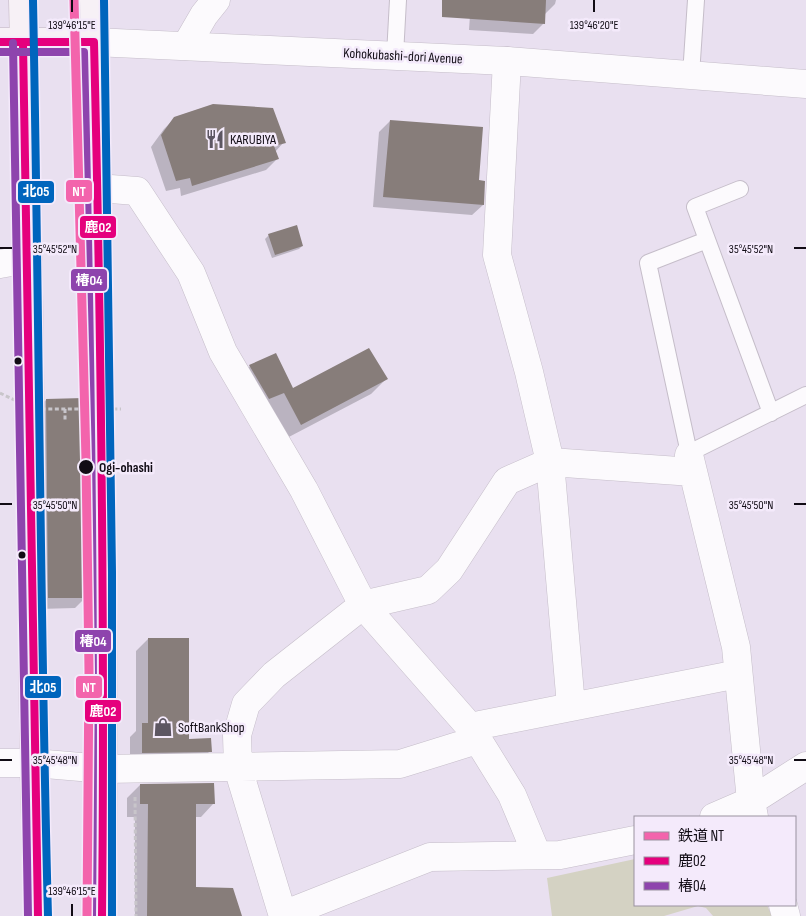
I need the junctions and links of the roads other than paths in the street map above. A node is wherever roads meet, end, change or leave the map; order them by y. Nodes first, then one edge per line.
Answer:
1 (23, 0) edge
2 (94, 0) edge
3 (216, 0) edge
4 (398, 0) edge
5 (696, 0) edge
6 (94, 42) junction
7 (11, 43) edge
8 (186, 46) junction
9 (395, 55) junction
10 (508, 61) junction
11 (691, 74) junction
12 (806, 84) edge
13 (97, 188) junction
14 (740, 189) dead end
15 (707, 240) junction
16 (28, 259) junction
17 (0, 264) edge
18 (806, 395) edge
19 (770, 412) junction
20 (550, 462) junction
21 (691, 462) junction
22 (363, 606) junction
23 (738, 674) junction
24 (571, 706) junction
25 (473, 733) junction
26 (0, 763) edge
27 (34, 763) junction
28 (806, 766) edge
29 (238, 768) junction
30 (104, 769) junction
31 (752, 809) edge
32 (719, 816) edge
33 (634, 840) edge
34 (537, 856) junction
35 (38, 916) edge
36 (102, 916) edge
37 (283, 916) edge

1 - 7 main road
2 - 6 main road
3 - 8 street
4 - 9 lane
5 - 11 lane
6 - 7 main road, Kohokubashi-dori Avenue
6 - 8 street, Kohokubashi-dori Avenue
6 - 13 main road
7 - 16 main road
8 - 9 street, Kohokubashi-dori Avenue
9 - 10 street, Kohokubashi-dori Avenue
10 - 11 street, Kohokubashi-dori Avenue
10 - 20 street
11 - 12 street, Kohokubashi-dori Avenue
13 - 22 street
13 - 30 main road
14 - 15 lane
15 - 19 lane
15 - 21 lane
16 - 17 street
16 - 27 main road
18 - 19 lane
19 - 21 lane
20 - 21 street
20 - 22 street
20 - 24 street
21 - 23 street
22 - 25 street
22 - 29 street
23 - 24 street
23 - 31 street
24 - 25 street
25 - 29 street
25 - 34 street
26 - 27 street
27 - 30 street
27 - 35 main road
28 - 31 street
29 - 30 street
29 - 37 street
30 - 36 main road
31 - 32 street
33 - 34 street
34 - 37 street

